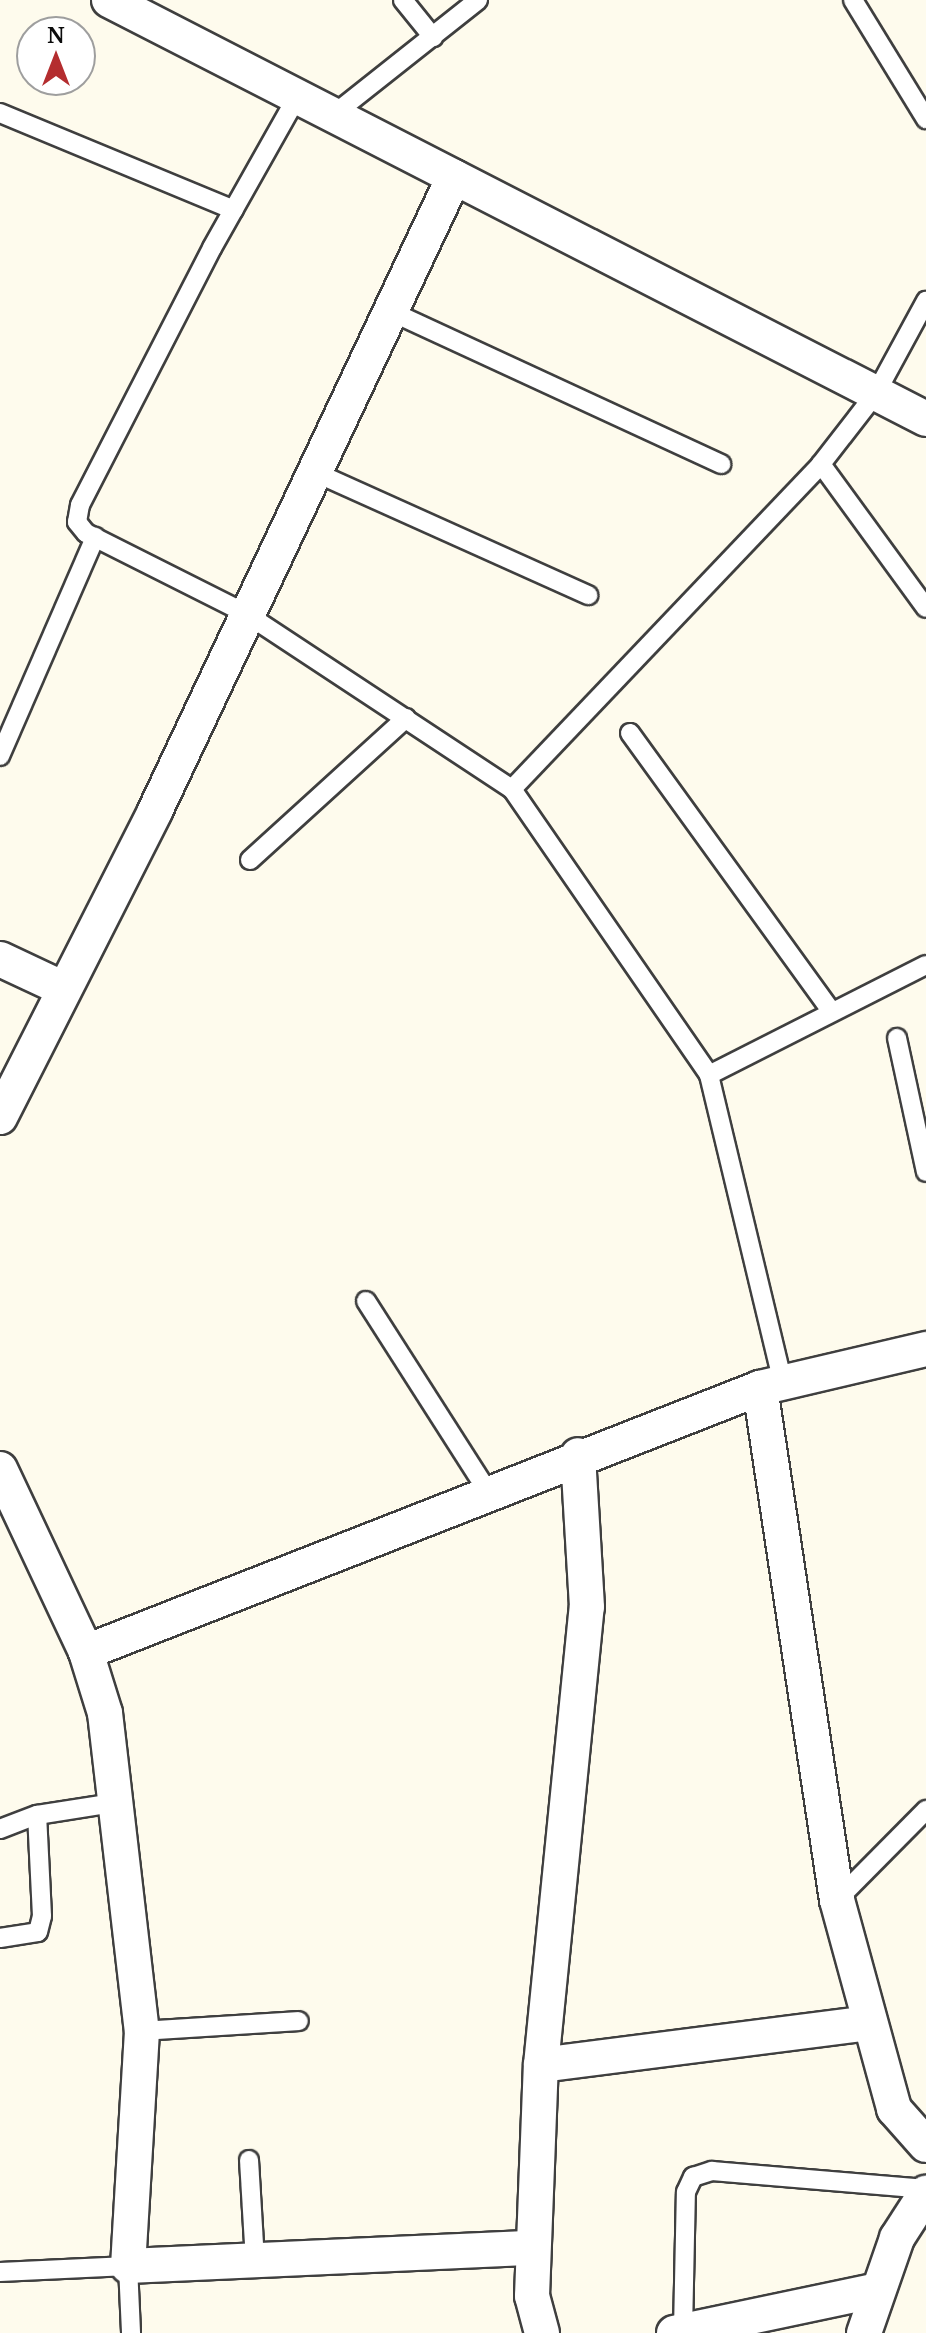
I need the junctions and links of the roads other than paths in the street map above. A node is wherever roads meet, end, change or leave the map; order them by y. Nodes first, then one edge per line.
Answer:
1 (109, 0) edge
2 (403, 0) edge
3 (478, 0) edge
4 (853, 0) edge
5 (433, 37) junction
6 (297, 97) junction
7 (0, 113) edge
8 (333, 115) junction
9 (926, 119) edge
10 (454, 177) junction
11 (234, 210) junction
12 (926, 301) edge
13 (390, 311) junction
14 (876, 393) junction
15 (926, 419) edge
16 (721, 464) dead end
17 (821, 464) junction
18 (312, 471) junction
19 (95, 537) junction
20 (588, 595) dead end
21 (926, 608) edge
22 (245, 613) junction
23 (406, 718) junction
24 (630, 733) dead end
25 (0, 756) edge
26 (512, 789) junction
27 (250, 860) dead end
28 (0, 959) edge
29 (926, 965) edge
30 (62, 988) junction
31 (832, 1012) junction
32 (897, 1038) dead end
33 (709, 1075) junction
34 (0, 1117) edge
35 (926, 1172) edge
36 (366, 1301) dead end
37 (926, 1349) edge
38 (771, 1385) junction
39 (578, 1455) junction
40 (0, 1469) edge
41 (488, 1492) junction
42 (86, 1652) junction
43 (114, 1803) junction
44 (926, 1810) edge
45 (37, 1815) junction
46 (0, 1829) edge
47 (837, 1900) junction
48 (0, 1938) edge
49 (299, 2021) dead end
50 (867, 2023) junction
51 (142, 2031) junction
52 (541, 2065) junction
53 (926, 2145) edge
54 (249, 2160) dead end
55 (926, 2191) edge
56 (532, 2248) junction
57 (255, 2261) junction
58 (128, 2266) junction
59 (0, 2272) edge
60 (878, 2290) junction
61 (679, 2332) edge
62 (131, 2333) edge
63 (542, 2333) edge
64 (864, 2333) edge

1 - 6 street
2 - 5 lane
3 - 5 lane
4 - 9 lane
5 - 8 lane
6 - 8 street
6 - 11 lane
7 - 11 lane
8 - 10 street
10 - 13 street
10 - 14 street
11 - 19 lane
12 - 14 lane
13 - 16 lane
13 - 18 street
14 - 15 street
14 - 17 lane
17 - 21 lane
17 - 26 lane
18 - 20 lane
18 - 22 street
19 - 22 lane
19 - 25 lane
22 - 23 lane
22 - 30 street
23 - 26 lane
23 - 27 lane
24 - 31 lane
26 - 33 lane
28 - 30 street
29 - 31 lane
30 - 34 street
31 - 33 lane
32 - 35 lane
33 - 38 lane
36 - 41 lane
37 - 38 street
38 - 39 street
38 - 47 street
39 - 41 street
39 - 52 street
40 - 42 street
41 - 42 street
42 - 43 street
43 - 45 lane
43 - 51 street
44 - 47 lane
45 - 46 lane
45 - 48 lane
47 - 50 street
49 - 51 lane
50 - 52 street
50 - 53 street
51 - 58 street
52 - 56 street
54 - 57 lane
55 - 60 street
55 - 61 lane
56 - 57 street
56 - 63 street
57 - 58 street
58 - 59 lane
58 - 62 lane
60 - 61 street
60 - 64 street

